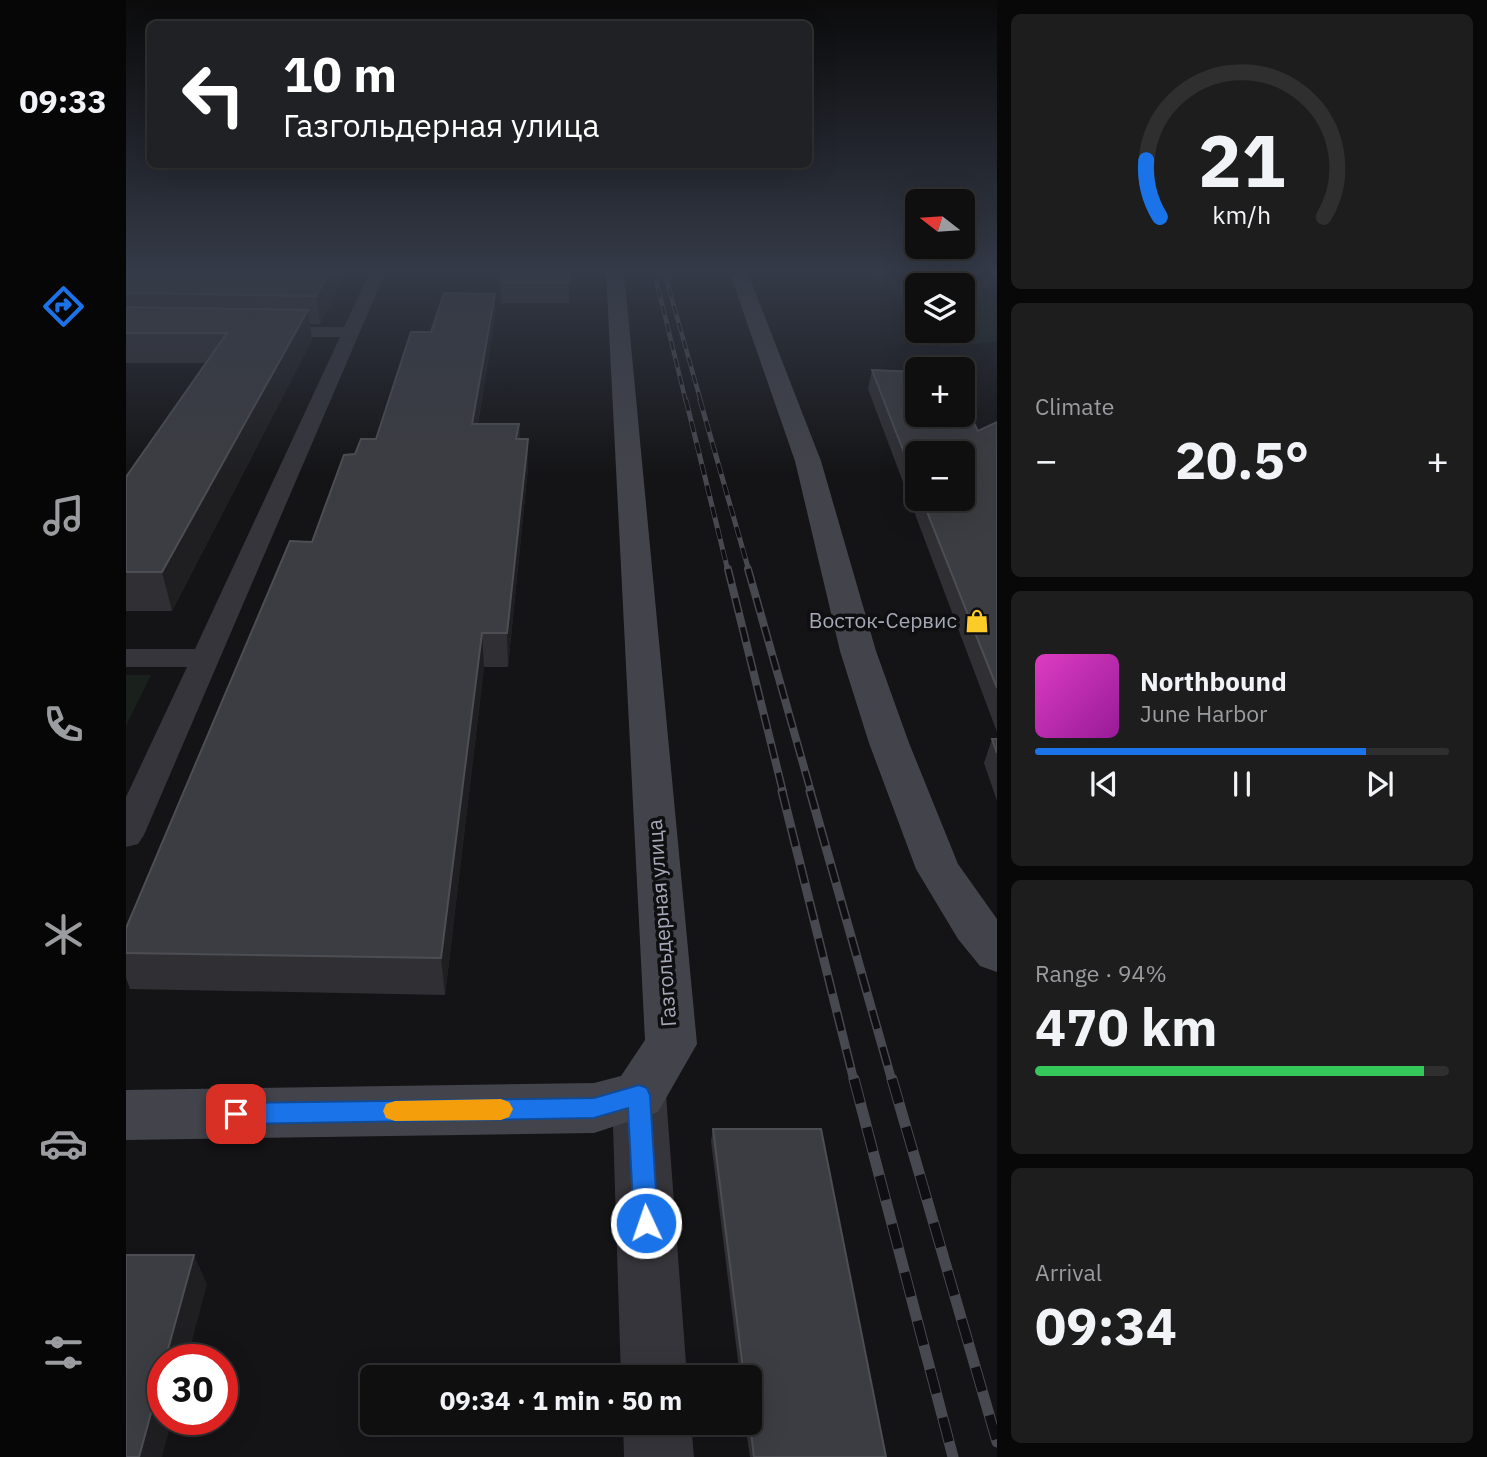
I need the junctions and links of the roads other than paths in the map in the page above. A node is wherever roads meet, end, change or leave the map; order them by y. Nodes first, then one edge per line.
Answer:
1 (348, 339) edge
2 (620, 339) edge
3 (763, 339) edge
4 (205, 658) junction
5 (126, 659) edge
6 (126, 835) edge
7 (997, 953) edge
8 (639, 1095) junction
9 (126, 1115) edge
10 (653, 1365) edge
11 (658, 1435) edge
12 (659, 1457) edge

1 - 4 lane
2 - 8 street, Газгольдерная улица
3 - 7 street
4 - 5 lane
4 - 6 lane
8 - 9 street
8 - 10 street
11 - 12 street

